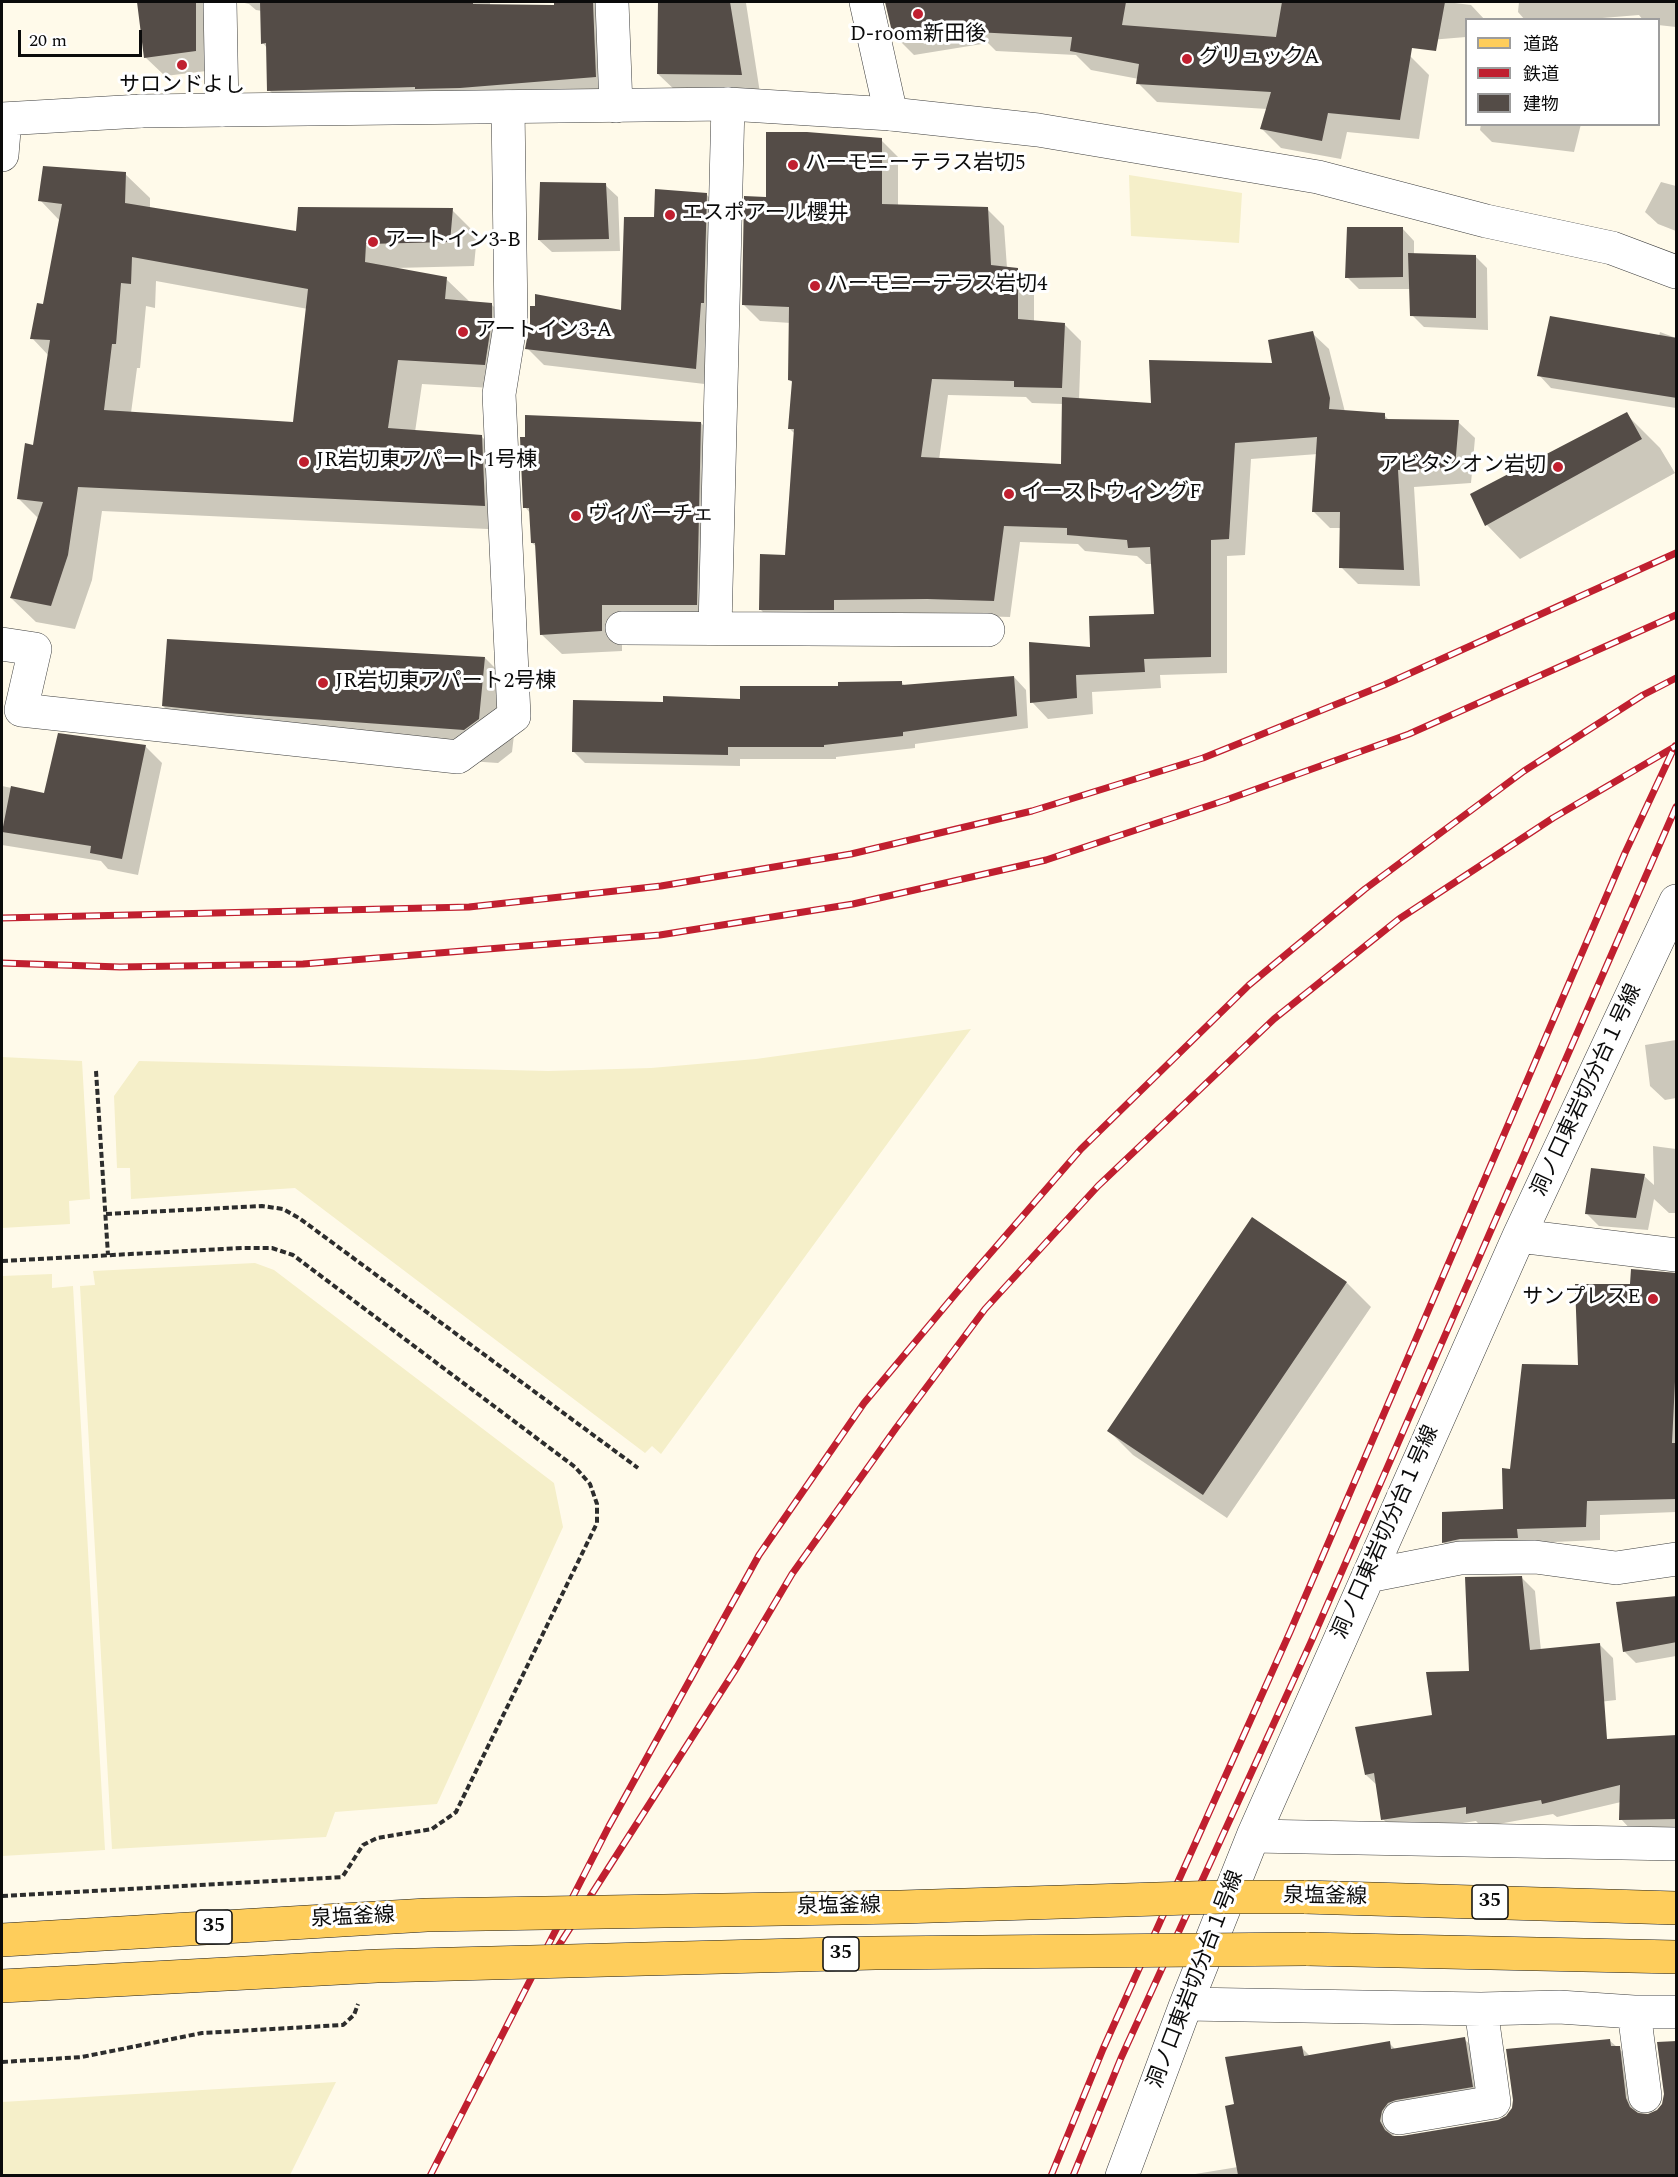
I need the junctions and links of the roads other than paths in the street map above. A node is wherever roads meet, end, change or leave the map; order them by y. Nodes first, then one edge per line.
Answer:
1 (220, 2) edge
2 (612, 2) edge
3 (866, 2) edge
4 (728, 104) junction
5 (616, 106) junction
6 (508, 107) junction
7 (222, 110) junction
8 (891, 114) junction
9 (3, 119) edge
10 (2, 155) edge
11 (1677, 272) edge
12 (622, 628) dead end
13 (715, 628) junction
14 (988, 630) dead end
15 (2, 644) edge
16 (1677, 902) edge
17 (1520, 1236) junction
18 (1677, 1255) edge
19 (1677, 1559) edge
20 (1368, 1576) junction
21 (1253, 1836) junction
22 (1677, 1844) edge
23 (1677, 1908) edge
24 (2, 1940) edge
25 (1677, 1957) edge
26 (2, 1986) edge
27 (1186, 2004) junction
28 (1481, 2008) junction
29 (1634, 2012) junction
30 (1677, 2012) edge
31 (1645, 2096) dead end
32 (1399, 2118) dead end
33 (1122, 2175) edge

1 - 7 street
2 - 5 street
3 - 8 street
4 - 5 street
4 - 8 street
4 - 13 street
5 - 6 street
6 - 7 street
6 - 15 street
7 - 9 street
8 - 11 street
9 - 10 street
12 - 13 street
13 - 14 street
16 - 17 street, 洞ノ口東岩切分台１号線
17 - 18 street
17 - 20 street, 洞ノ口東岩切分台１号線
19 - 20 street
20 - 21 street, 洞ノ口東岩切分台１号線
21 - 22 street
21 - 27 street, 洞ノ口東岩切分台１号線
23 - 24 main road, 泉塩釜線 / 35, bridge
25 - 26 main road, 35, bridge
27 - 28 street
27 - 33 street, 洞ノ口東岩切分台１号線
28 - 29 street
28 - 32 street
29 - 30 street
29 - 31 street

